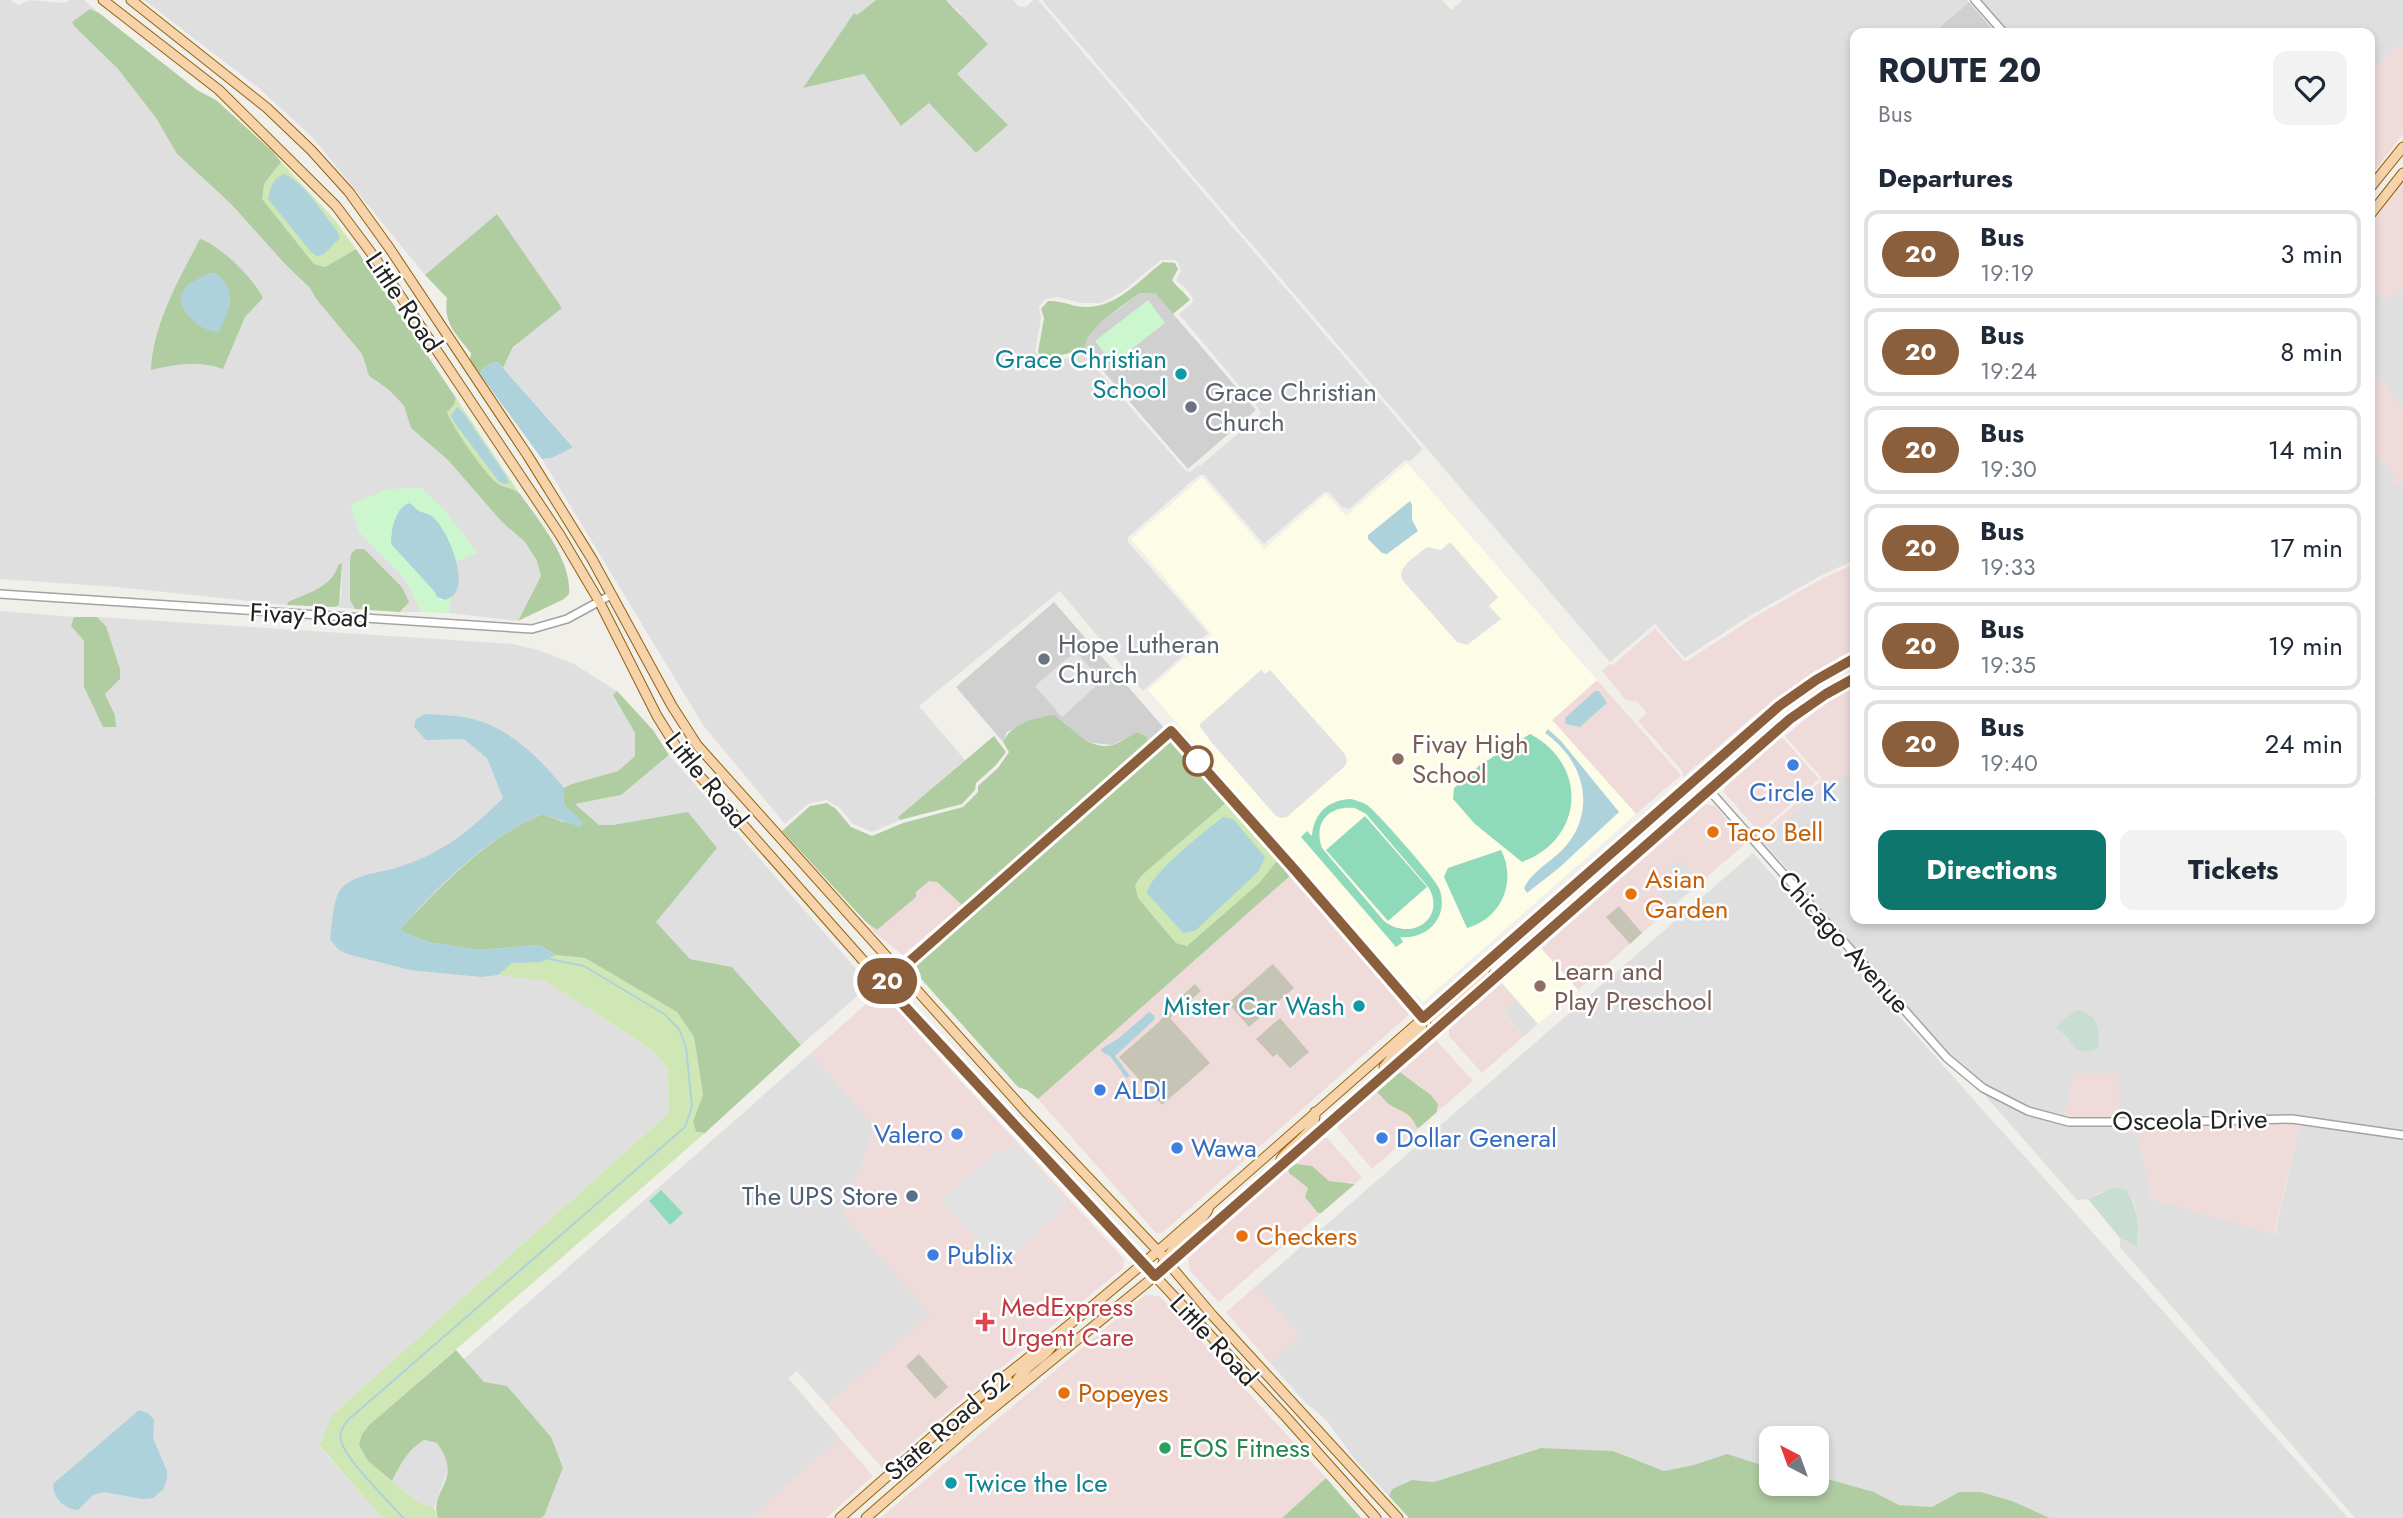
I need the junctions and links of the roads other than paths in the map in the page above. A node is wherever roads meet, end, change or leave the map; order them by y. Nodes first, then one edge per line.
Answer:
1 (103, 0) edge
2 (131, 0) edge
3 (1975, 0) edge
4 (2000, 28) edge
5 (2403, 147) edge
6 (2403, 173) edge
7 (2375, 182) edge
8 (2375, 209) edge
9 (0, 594) edge
10 (611, 595) junction
11 (599, 601) junction
12 (1850, 661) edge
13 (1850, 681) edge
14 (1709, 790) junction
15 (1489, 960) junction
16 (1423, 1018) junction
17 (1435, 1029) junction
18 (1983, 1088) joint
19 (1366, 1090) junction
20 (1315, 1112) junction
21 (1339, 1113) junction
22 (2403, 1135) edge
23 (1276, 1169) junction
24 (1215, 1200) junction
25 (1158, 1251) junction
26 (1167, 1261) junction
27 (1143, 1264) junction
28 (1155, 1276) junction
29 (1057, 1335) junction
30 (1006, 1375) junction
31 (1019, 1387) junction
32 (972, 1426) junction
33 (840, 1518) edge
34 (866, 1518) edge
35 (1376, 1518) edge
36 (1398, 1518) edge

1 - 11 main road, Little Road
2 - 10 main road, Little Road
3 - 4 street
5 - 7 main road
6 - 8 main road
9 - 11 street, Fivay Road
10 - 11 street, Fivay Road
10 - 25 main road, Little Road
11 - 27 main road, Little Road
12 - 15 main road, State Road 52
13 - 14 main road, State Road 52
14 - 17 main road, State Road 52
14 - 18 street, Chicago Avenue
15 - 16 main road, State Road 52
15 - 17 main road
16 - 19 main road
16 - 20 main road, State Road 52
17 - 19 main road, State Road 52
18 - 22 street, Osceola Drive
19 - 21 main road, State Road 52
20 - 21 main road
20 - 23 main road
20 - 24 main road, State Road 52
21 - 23 main road, State Road 52
23 - 26 main road, State Road 52
24 - 25 main road, State Road 52
24 - 26 main road
25 - 26 main road, Little Road
25 - 27 main road, State Road 52
26 - 28 main road, State Road 52
26 - 36 main road, Little Road
27 - 28 main road, Little Road
27 - 29 main road, State Road 52
28 - 31 main road, State Road 52
28 - 35 main road, Little Road
29 - 30 main road, State Road 52
29 - 31 main road
30 - 32 main road
30 - 33 main road, State Road 52
31 - 32 main road, State Road 52
32 - 34 main road, State Road 52

